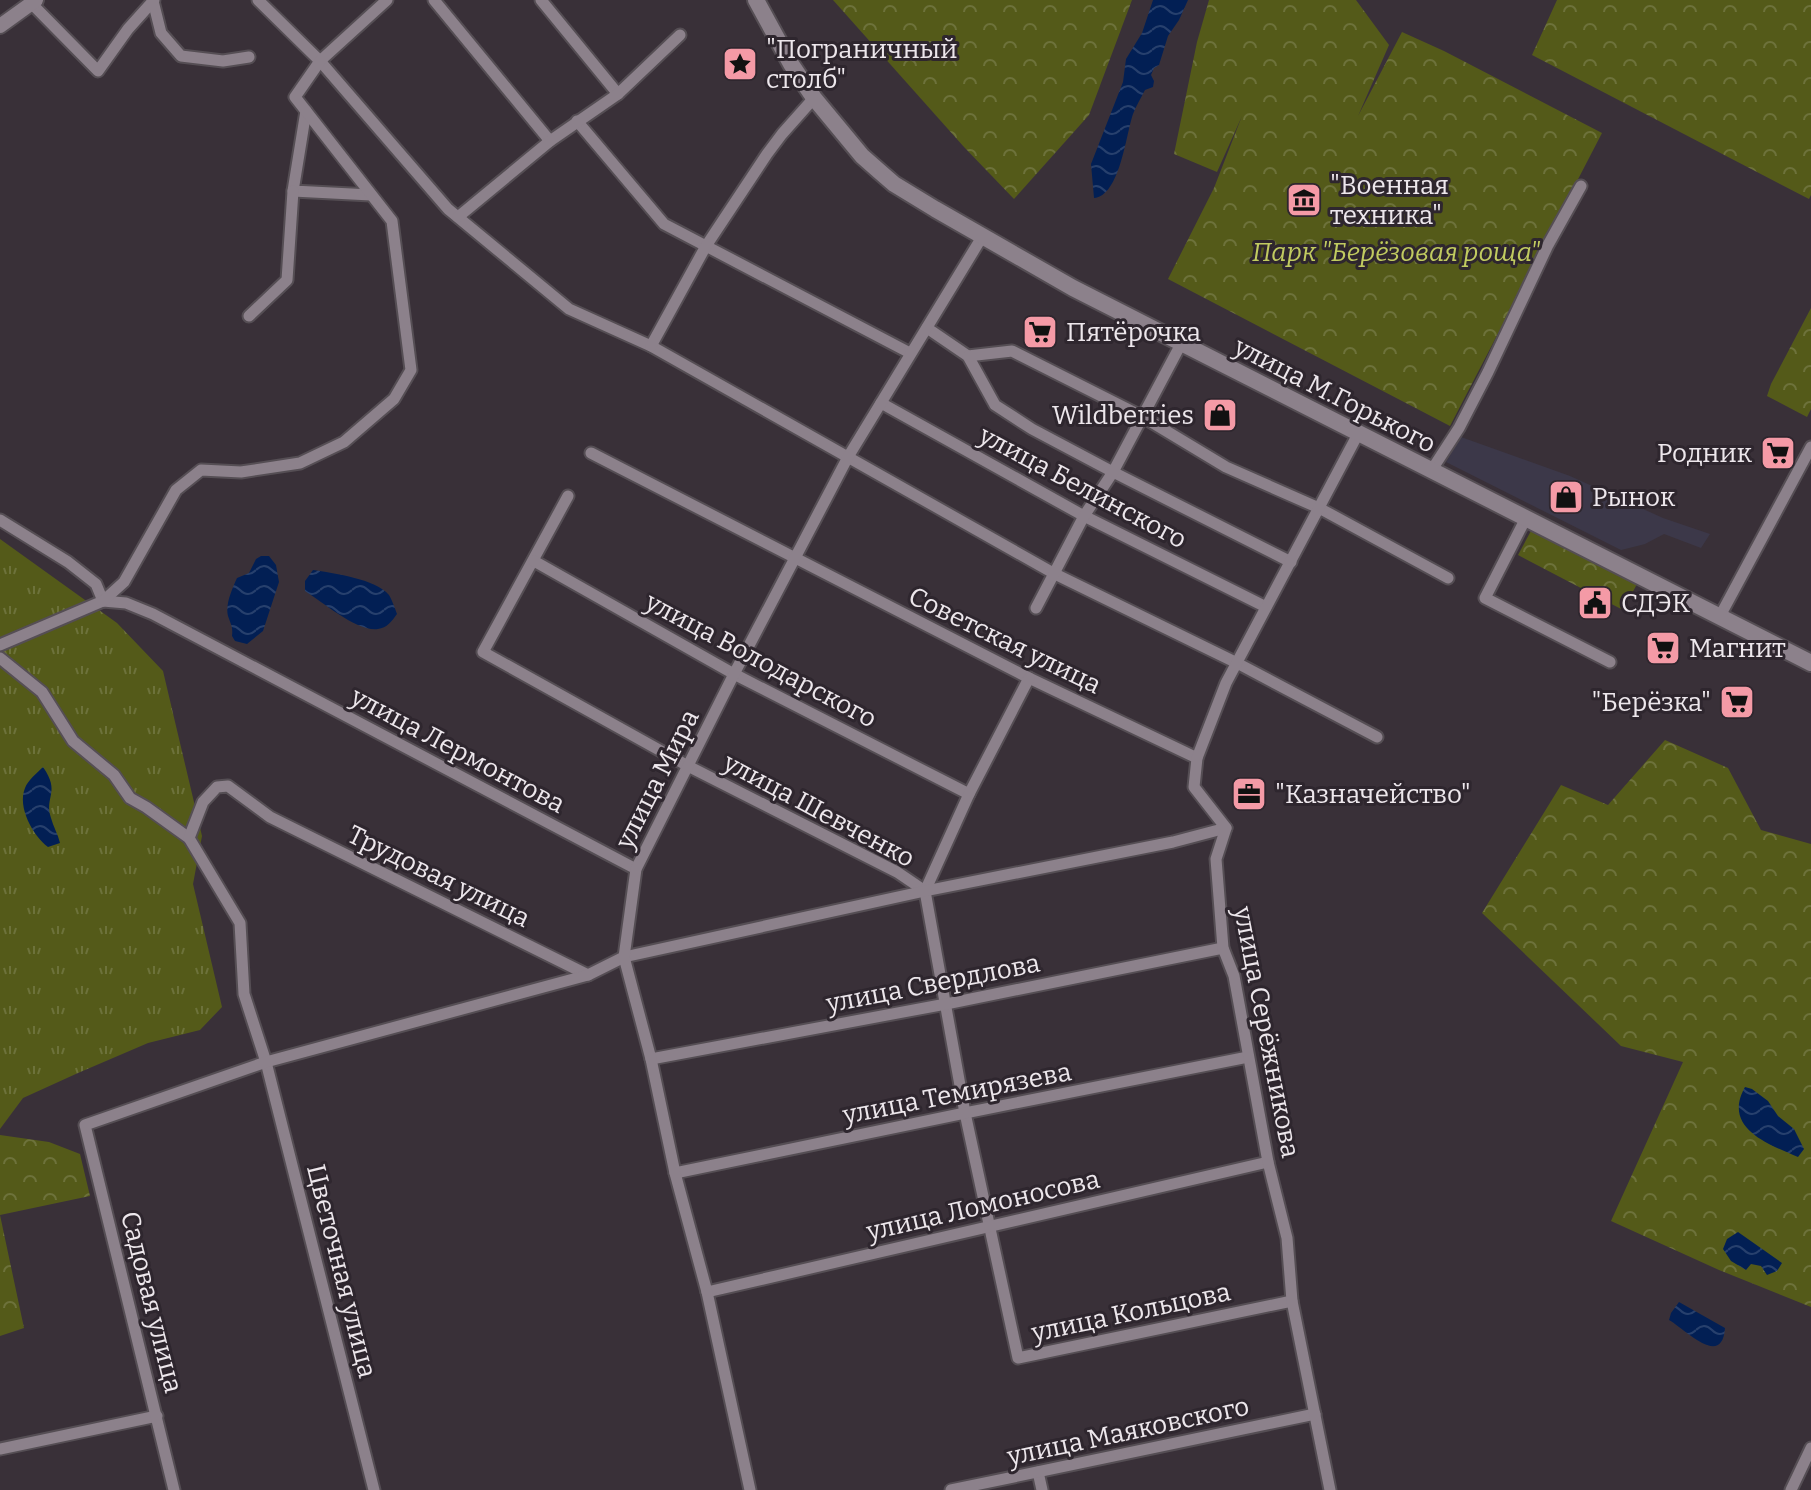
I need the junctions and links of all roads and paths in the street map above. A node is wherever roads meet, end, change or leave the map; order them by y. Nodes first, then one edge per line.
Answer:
1 (154, 0) edge
2 (258, 0) edge
3 (387, 0) edge
4 (434, 0) edge
5 (541, 0) edge
6 (756, 0) edge
7 (33, 2) edge
8 (0, 26) edge
9 (680, 35) dead end
10 (249, 57) dead end
11 (320, 61) junction
12 (618, 94) junction
13 (814, 98) junction
14 (306, 111) junction
15 (577, 121) junction
16 (550, 141) junction
17 (1581, 186) dead end
18 (293, 191) junction
19 (371, 195) junction
20 (458, 217) junction
21 (982, 237) junction
22 (706, 246) junction
23 (249, 316) dead end
24 (927, 328) junction
25 (1181, 344) junction
26 (651, 346) junction
27 (910, 353) junction
28 (968, 356) junction
29 (881, 403) junction
30 (1143, 417) junction
31 (1358, 434) junction
32 (1811, 447) edge
33 (591, 453) dead end
34 (848, 457) junction
35 (1431, 471) junction
36 (1113, 472) junction
37 (568, 496) dead end
38 (1319, 508) junction
39 (1084, 516) junction
40 (1526, 518) junction
41 (0, 520) edge
42 (794, 559) junction
43 (534, 561) junction
44 (1291, 562) junction
45 (1055, 574) junction
46 (1448, 578) dead end
47 (103, 601) junction
48 (1266, 607) junction
49 (1036, 608) dead end
50 (1720, 616) junction
51 (0, 645) edge
52 (0, 658) edge
53 (1610, 662) dead end
54 (1237, 663) junction
55 (1811, 663) edge
56 (734, 674) junction
57 (1029, 678) junction
58 (1377, 737) dead end
59 (1197, 758) junction
60 (688, 766) junction
61 (969, 794) junction
62 (1226, 828) junction
63 (189, 838) junction
64 (636, 869) junction
65 (925, 891) junction
66 (1223, 948) junction
67 (624, 957) junction
68 (588, 975) junction
69 (946, 1004) junction
70 (1248, 1057) junction
71 (651, 1059) junction
72 (266, 1062) junction
73 (965, 1113) junction
74 (1268, 1162) junction
75 (675, 1173) junction
76 (990, 1225) junction
77 (707, 1292) junction
78 (1292, 1301) junction
79 (1315, 1414) junction
80 (157, 1416) junction
81 (1811, 1448) edge
82 (0, 1449) edge
83 (1038, 1472) junction
84 (174, 1490) edge
85 (374, 1490) edge
86 (750, 1490) edge
87 (951, 1490) edge
88 (1042, 1490) edge
89 (1330, 1490) edge
90 (1791, 1490) edge

1 - 7 street
1 - 10 street
2 - 11 street
3 - 11 street
4 - 16 street
5 - 12 street
6 - 13 main road, улица М.Горького
7 - 8 street
9 - 12 street
11 - 14 street
11 - 20 street
12 - 15 street
13 - 21 main road, улица М.Горького
13 - 22 street
14 - 18 street
14 - 19 street
15 - 16 street
15 - 22 street
16 - 20 street
17 - 35 street
18 - 19 street
18 - 23 street
19 - 47 street
20 - 26 street
21 - 24 street, улица Мира
21 - 25 main road, улица М.Горького
22 - 26 street
22 - 27 street
24 - 27 street, улица Мира
24 - 28 street
25 - 30 street
25 - 31 main road, улица М.Горького
26 - 34 street
27 - 29 street, улица Мира
28 - 30 street
28 - 36 street
29 - 34 street, улица Мира
29 - 39 street, улица Белинского
30 - 36 street
30 - 38 street
31 - 35 main road, улица М.Горького
31 - 38 street
32 - 50 street
33 - 42 street, Советская улица
34 - 42 street, улица Мира
34 - 45 street
35 - 40 main road, улица М.Горького
36 - 39 street
36 - 44 street
37 - 43 street
38 - 44 street
38 - 46 street
39 - 45 street
39 - 48 street, улица Белинского
40 - 50 main road, улица М.Горького
40 - 53 street
41 - 47 street
42 - 56 street, улица Мира
42 - 57 street, Советская улица
43 - 56 street, улица Володарского
43 - 60 street, улица Шевченко
44 - 48 street
45 - 49 street
45 - 54 street
47 - 51 street
47 - 64 street, улица Лермонтова
48 - 54 street
50 - 55 main road, улица М.Горького
52 - 63 street
54 - 58 street
54 - 59 street
56 - 60 street, улица Мира
56 - 61 street, улица Володарского
57 - 59 street, Советская улица
57 - 61 street
59 - 62 street
60 - 64 street, улица Мира
60 - 65 street, улица Шевченко
61 - 65 street
62 - 65 street
62 - 66 street, улица Серёжникова
63 - 68 street, Трудовая улица
63 - 72 street, Цветочная улица
64 - 67 street, улица Мира
65 - 67 street
65 - 69 street
66 - 69 street, улица Свердлова
66 - 70 street, улица Серёжникова
67 - 68 street
67 - 71 street, улица Мира
68 - 72 street
69 - 71 street, улица Свердлова
69 - 73 street
70 - 73 street, улица Темирязева
70 - 74 street, улица Серёжникова
71 - 75 street, улица Мира
72 - 80 street, Садовая улица
72 - 85 street, Цветочная улица
73 - 75 street, улица Темирязева
73 - 76 street
74 - 76 street, улица Ломоносова
74 - 78 street, улица Серёжникова
75 - 77 street, улица Мира
76 - 77 street, улица Ломоносова
76 - 78 street, улица Кольцова
77 - 86 street, улица Мира
78 - 79 street, улица Серёжникова
79 - 83 street, улица Маяковского
79 - 89 street, улица Серёжникова
80 - 82 street
80 - 84 street, Садовая улица
81 - 90 street
83 - 87 street, улица Маяковского
83 - 88 street

